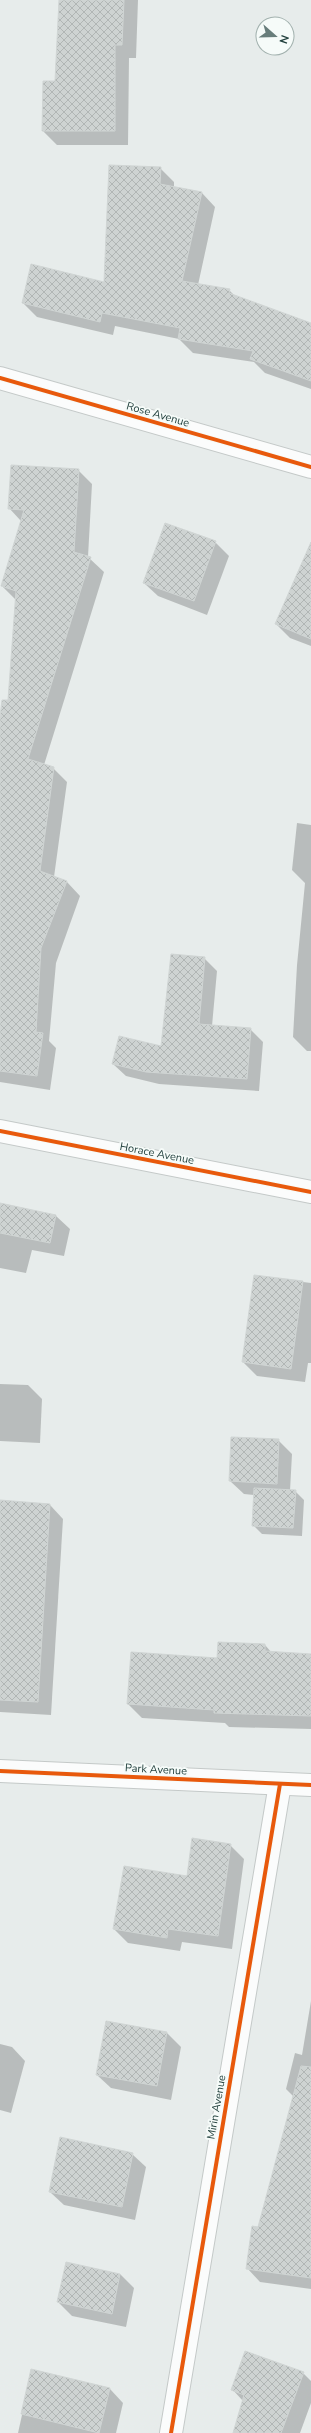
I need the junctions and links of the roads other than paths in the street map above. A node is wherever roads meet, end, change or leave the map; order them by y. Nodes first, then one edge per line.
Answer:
1 (0, 378) edge
2 (311, 467) edge
3 (0, 1131) edge
4 (311, 1192) edge
5 (0, 1771) edge
6 (280, 1784) junction
7 (311, 1785) edge
8 (170, 2433) edge

1 - 2 street, Rose Avenue
3 - 4 street, Horace Avenue
5 - 6 street, Park Avenue
6 - 7 street, Park Avenue
6 - 8 street, Mirin Avenue

